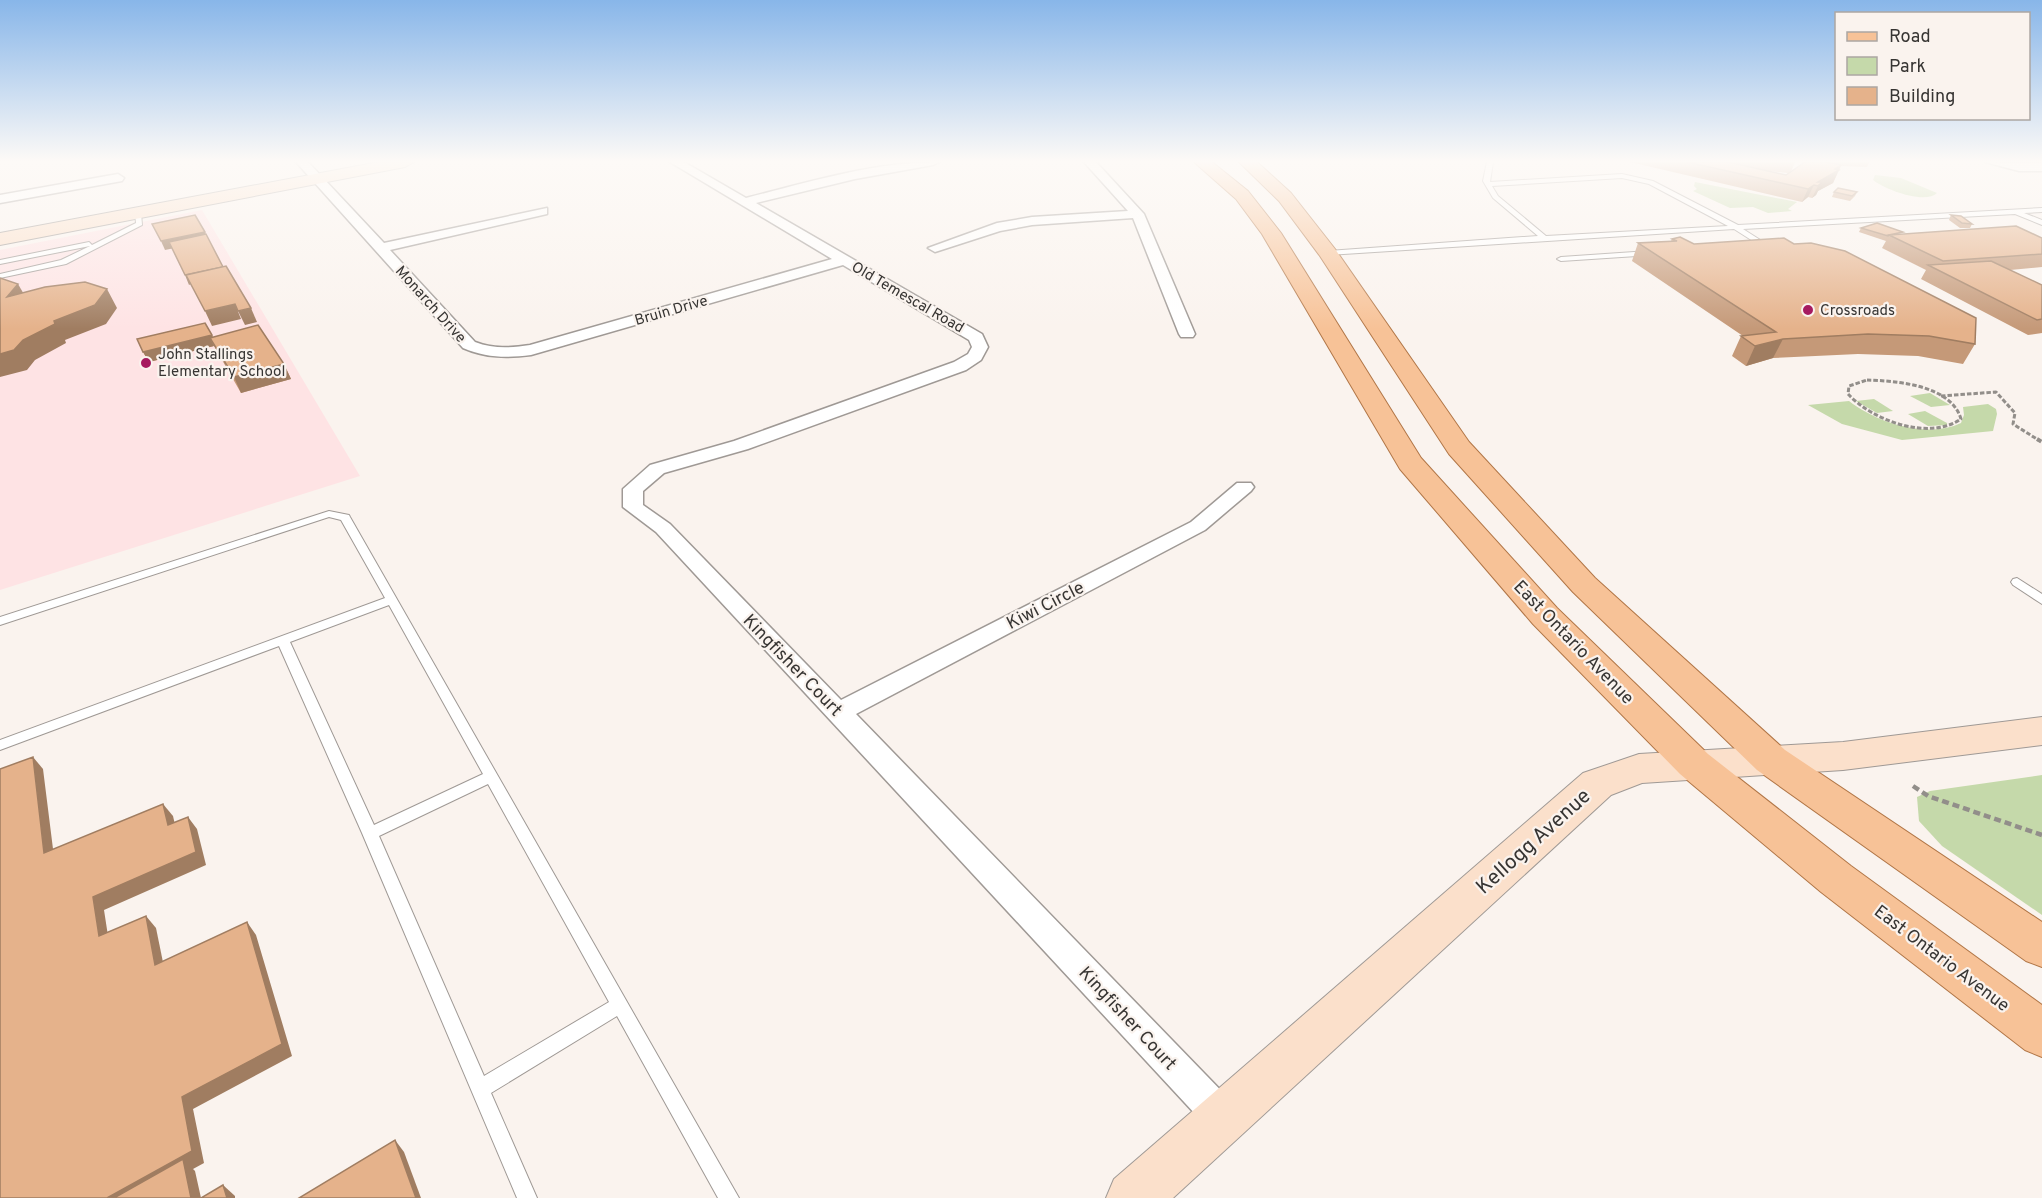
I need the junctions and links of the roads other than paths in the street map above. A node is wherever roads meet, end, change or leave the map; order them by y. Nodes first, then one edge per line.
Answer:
1 (112, 218) edge
2 (139, 218) edge
3 (353, 218) edge
4 (512, 218) edge
5 (771, 218) edge
6 (1079, 218) edge
7 (1140, 218) edge
8 (1259, 218) edge
9 (1305, 218) edge
10 (1520, 218) edge
11 (1719, 218) edge
12 (1906, 218) edge
13 (1736, 227) junction
14 (1544, 238) junction
15 (0, 239) edge
16 (108, 240) junction
17 (1747, 247) edge
18 (381, 248) junction
19 (935, 248) dead end
20 (1337, 252) junction
21 (1659, 252) edge
22 (1562, 259) dead end
23 (844, 260) junction
24 (0, 262) edge
25 (0, 276) edge
26 (1187, 334) dead end
27 (980, 346) joint
28 (496, 353) joint
29 (1244, 487) dead end
30 (2017, 582) dead end
31 (392, 600) junction
32 (2042, 600) edge
33 (0, 621) edge
34 (284, 640) junction
35 (839, 712) junction
36 (2042, 731) edge
37 (0, 744) edge
38 (1771, 760) junction
39 (1694, 764) junction
40 (492, 776) junction
41 (370, 833) junction
42 (2042, 947) edge
43 (620, 1005) junction
44 (2042, 1034) edge
45 (480, 1089) junction
46 (1223, 1118) junction
47 (527, 1198) edge
48 (729, 1198) edge
49 (1133, 1198) edge

1 - 15 street
2 - 16 lane
3 - 18 street, Monarch Drive
4 - 18 street
5 - 23 street, Old Temescal Road
6 - 19 street
7 - 26 street
8 - 39 main road, East Ontario Avenue
9 - 20 main road
10 - 14 lane
11 - 13 lane
12 - 13 lane
13 - 14 lane
13 - 17 lane
14 - 20 lane
16 - 24 lane
16 - 25 lane
18 - 28 street, Monarch Drive
20 - 38 main road
21 - 22 lane
23 - 27 street, Old Temescal Road
23 - 28 street, Bruin Drive
27 - 35 street, Kingfisher Court
29 - 35 street, Kiwi Circle
30 - 32 lane
31 - 33 lane
31 - 34 lane
31 - 40 lane
34 - 37 lane
34 - 41 lane
35 - 46 street, Kingfisher Court
36 - 38 street, Kellogg Avenue
38 - 39 street, Kellogg Avenue
38 - 42 main road
39 - 44 main road, East Ontario Avenue
39 - 46 street, Kellogg Avenue
40 - 41 lane
40 - 43 lane
41 - 45 lane
43 - 45 lane
43 - 48 lane
45 - 47 lane
46 - 49 street, Kellogg Avenue

